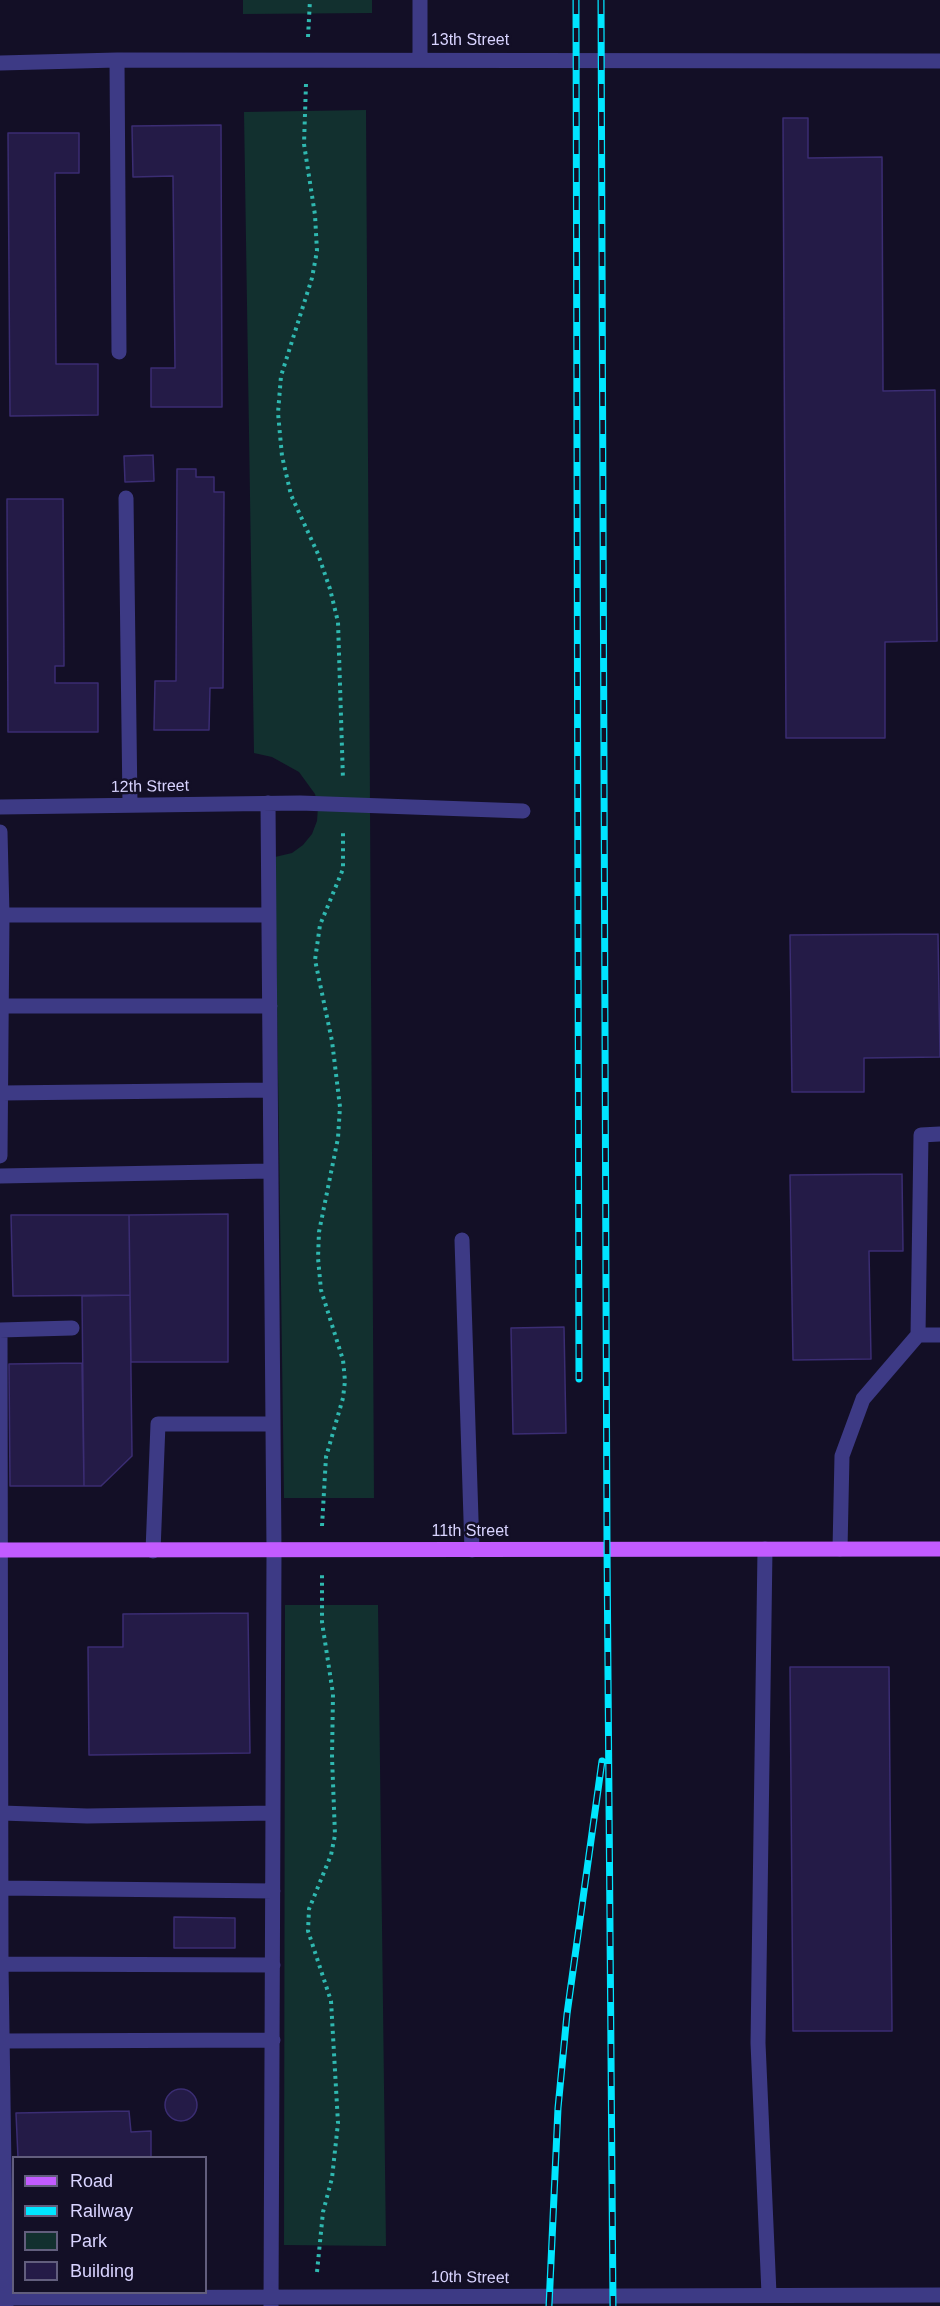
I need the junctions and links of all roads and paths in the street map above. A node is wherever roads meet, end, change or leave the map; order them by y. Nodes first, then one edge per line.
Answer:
1 (310, 0) edge
2 (420, 0) edge
3 (117, 60) junction
4 (306, 60) junction
5 (420, 60) junction
6 (940, 61) edge
7 (0, 63) edge
8 (119, 352) dead end
9 (126, 498) dead end
10 (268, 803) junction
11 (343, 803) junction
12 (130, 805) junction
13 (0, 807) edge
14 (523, 811) dead end
15 (0, 832) edge
16 (2, 915) junction
17 (268, 915) junction
18 (2, 1006) junction
19 (270, 1006) junction
20 (269, 1090) junction
21 (2, 1093) junction
22 (940, 1134) edge
23 (0, 1156) edge
24 (270, 1171) junction
25 (0, 1176) edge
26 (462, 1240) dead end
27 (72, 1328) dead end
28 (0, 1330) edge
29 (918, 1335) junction
30 (940, 1335) edge
31 (273, 1424) junction
32 (765, 1549) junction
33 (840, 1549) junction
34 (1, 1550) edge
35 (322, 1550) junction
36 (472, 1550) junction
37 (940, 1550) edge
38 (153, 1551) junction
39 (274, 1551) junction
40 (2, 1813) junction
41 (273, 1813) junction
42 (2, 1888) junction
43 (273, 1891) junction
44 (2, 1964) junction
45 (273, 1965) junction
46 (273, 2040) junction
47 (3, 2041) junction
48 (770, 2294) junction
49 (940, 2295) edge
50 (316, 2296) junction
51 (4, 2301) edge
52 (271, 2301) edge
53 (397, 2301) edge

1 - 4 path
2 - 5 street
3 - 4 street, 13th Street
3 - 7 street, 13th Street
3 - 8 street
4 - 5 street, 13th Street
4 - 11 path
5 - 6 street, 13th Street
9 - 12 street
10 - 11 street, 12th Street
10 - 12 street, 12th Street
10 - 17 street
11 - 14 street, 12th Street
11 - 35 path
12 - 13 street, 12th Street
15 - 16 street
16 - 17 street
16 - 18 street
17 - 19 street
18 - 19 street
18 - 21 street
19 - 20 street
20 - 21 street
20 - 24 street
21 - 23 street
22 - 29 street
24 - 25 street
24 - 31 street
26 - 36 street
27 - 28 street
28 - 34 street
29 - 30 street
29 - 33 street
31 - 38 street
31 - 39 street
32 - 33 main road, 11th Street
32 - 36 main road, 11th Street
32 - 48 street
33 - 37 main road, 11th Street
34 - 38 main road, 11th Street
34 - 40 street
35 - 36 main road, 11th Street
35 - 39 main road, 11th Street
35 - 50 path
38 - 39 main road, 11th Street
39 - 41 street
40 - 41 street
40 - 42 street
41 - 43 street
42 - 43 street
42 - 44 street
43 - 45 street
44 - 45 street
44 - 47 street
45 - 46 street
46 - 47 street
46 - 52 street
47 - 51 street
48 - 49 street, 10th Street
48 - 53 street, 10th Street
50 - 52 street, 10th Street
50 - 53 street, 10th Street
51 - 52 street, 10th Street

